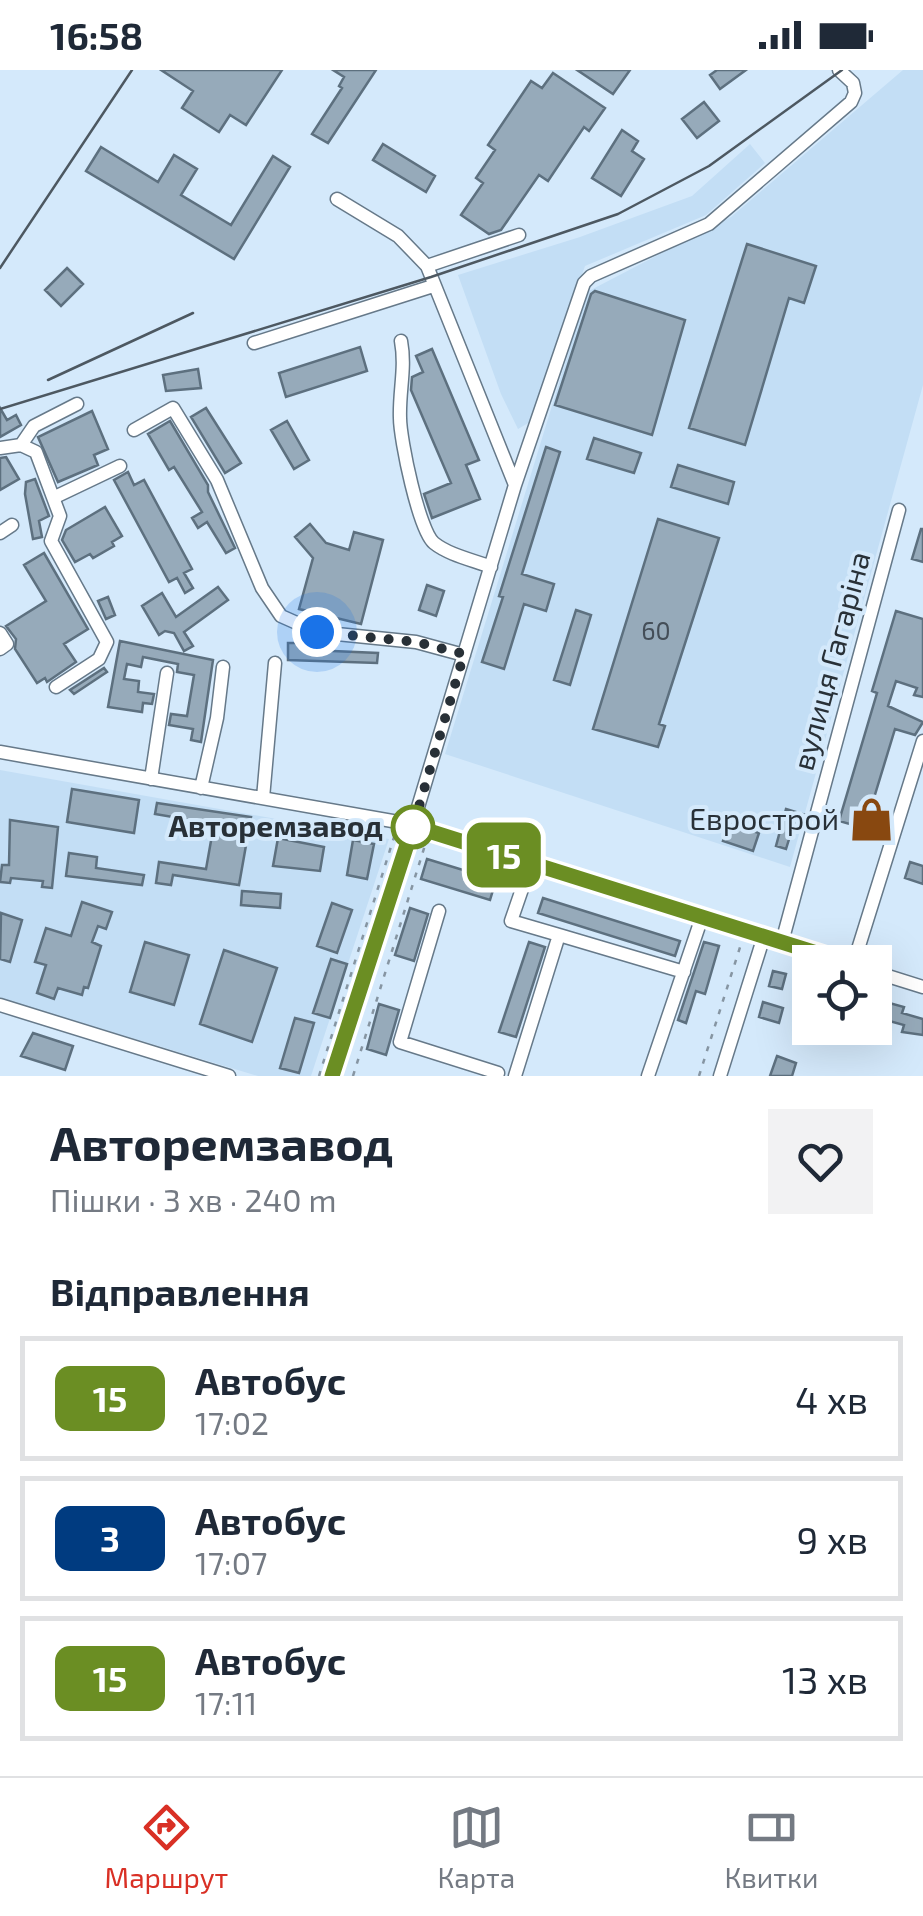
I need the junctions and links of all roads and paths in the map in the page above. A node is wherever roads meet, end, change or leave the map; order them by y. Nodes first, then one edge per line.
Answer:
1 (840, 70) edge
2 (337, 199) dead end
3 (519, 235) dead end
4 (428, 266) junction
5 (433, 286) junction
6 (401, 341) dead end
7 (254, 343) dead end
8 (78, 404) dead end
9 (134, 430) dead end
10 (21, 445) junction
11 (0, 448) edge
12 (120, 466) dead end
13 (516, 485) junction
14 (56, 497) junction
15 (898, 510) dead end
16 (491, 566) junction
17 (0, 632) edge
18 (0, 649) edge
19 (464, 654) junction
20 (276, 663) dead end
21 (224, 666) dead end
22 (167, 673) dead end
23 (56, 687) dead end
24 (923, 741) edge
25 (0, 752) edge
26 (151, 780) junction
27 (201, 788) junction
28 (263, 798) junction
29 (406, 824) junction
30 (430, 832) junction
31 (531, 863) junction
32 (439, 911) dead end
33 (702, 917) junction
34 (746, 930) junction
35 (559, 935) junction
36 (764, 936) junction
37 (782, 942) junction
38 (792, 945) edge
39 (859, 945) edge
40 (684, 972) junction
41 (892, 977) edge
42 (923, 987) edge
43 (0, 1005) edge
44 (501, 1075) edge
45 (229, 1076) edge
46 (319, 1076) edge
47 (332, 1076) edge
48 (353, 1076) edge
49 (515, 1076) edge
50 (648, 1076) edge
51 (699, 1076) edge
52 (720, 1076) edge

1 - 13 street
2 - 4 street
3 - 4 street
4 - 5 street
5 - 7 street
5 - 13 street
6 - 16 street
8 - 10 street
9 - 19 street
10 - 11 street
10 - 14 street
12 - 14 street
13 - 16 street
14 - 23 street
15 - 37 street, вулиця Гагаріна
16 - 19 street
17 - 18 street
19 - 29 street
20 - 28 street
21 - 27 street
22 - 26 street
24 - 39 street
25 - 26 street
26 - 27 street
27 - 28 street
28 - 29 street
29 - 30 street
29 - 46 path
29 - 47 street
30 - 31 street
30 - 48 path
31 - 33 street
31 - 35 street
32 - 44 street
33 - 34 street
33 - 40 street
34 - 36 street
34 - 51 path
35 - 40 street
35 - 49 street
36 - 37 street
36 - 52 street
37 - 38 street
40 - 50 street
41 - 42 street
43 - 45 street

